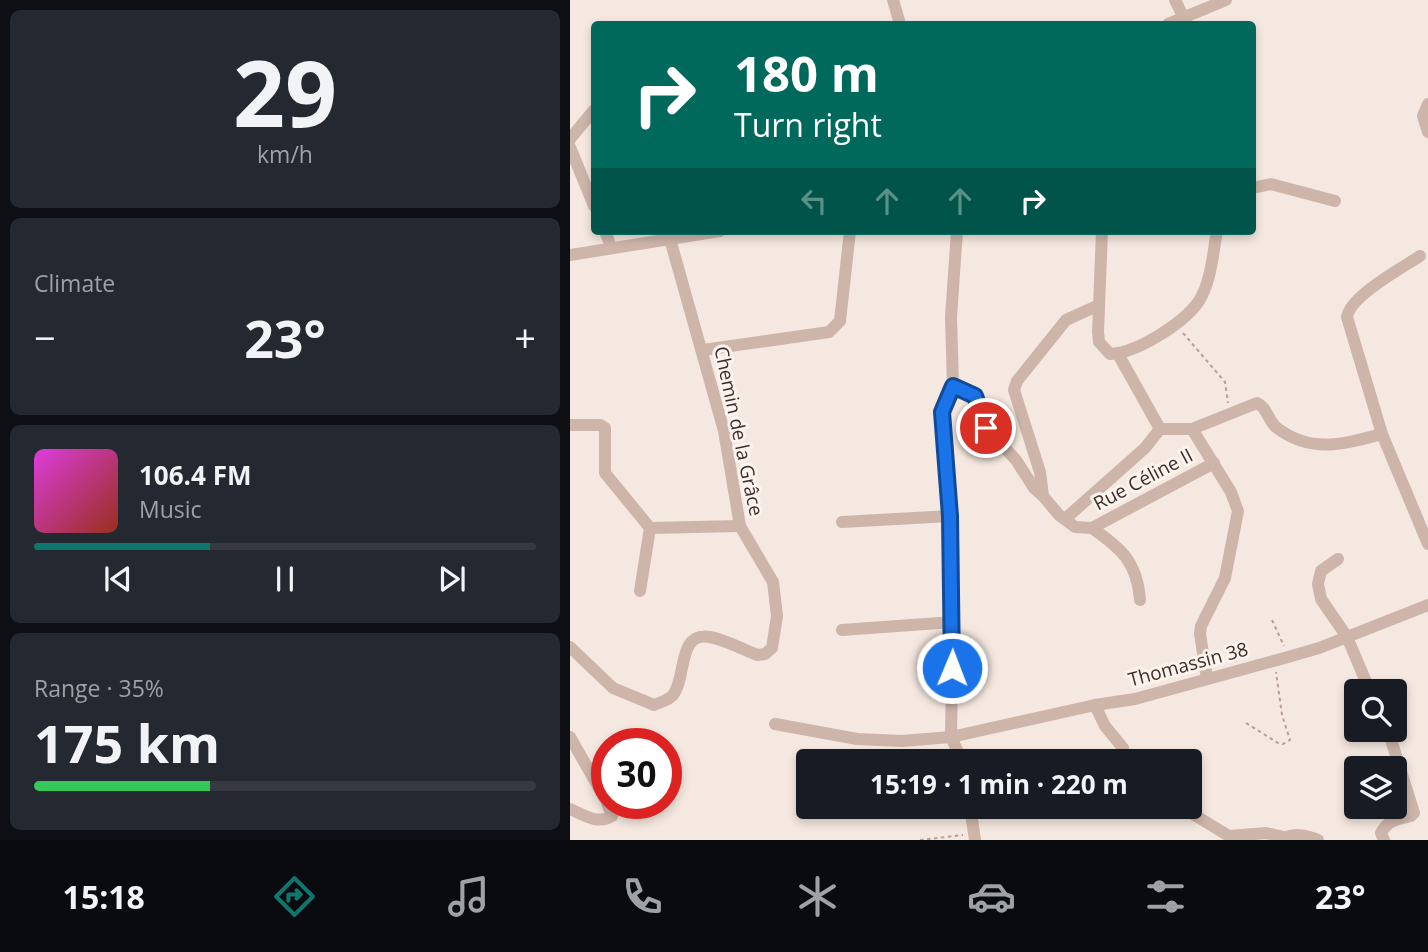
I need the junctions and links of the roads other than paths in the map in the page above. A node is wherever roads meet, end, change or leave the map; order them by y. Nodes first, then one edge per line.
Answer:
1 (893, 0) edge
2 (1175, 0) edge
3 (1226, 0) edge
4 (1184, 18) junction
5 (899, 21) edge
6 (1176, 21) edge
7 (1428, 104) edge
8 (591, 114) edge
9 (1428, 132) edge
10 (570, 139) edge
11 (570, 147) edge
12 (1256, 187) edge
13 (591, 199) edge
14 (1335, 201) dead end
15 (606, 235) edge
16 (695, 235) edge
17 (849, 235) edge
18 (957, 235) edge
19 (1102, 235) edge
20 (1217, 235) edge
21 (670, 239) junction
22 (611, 247) junction
23 (570, 255) edge
24 (1419, 256) dead end
25 (1099, 305) junction
26 (702, 350) junction
27 (1118, 354) junction
28 (953, 386) junction
29 (570, 425) edge
30 (1160, 429) junction
31 (1192, 429) junction
32 (1381, 434) junction
33 (1214, 463) junction
34 (1042, 496) junction
35 (950, 516) junction
36 (1065, 519) junction
37 (841, 522) dead end
38 (740, 526) junction
39 (650, 528) junction
40 (1092, 528) junction
41 (1428, 544) edge
42 (1338, 559) dead end
43 (640, 591) dead end
44 (1140, 600) dead end
45 (1428, 605) edge
46 (953, 622) junction
47 (842, 630) dead end
48 (1347, 637) junction
49 (570, 647) edge
50 (1208, 678) junction
51 (1365, 679) edge
52 (1095, 705) junction
53 (775, 724) dead end
54 (570, 737) edge
55 (951, 737) junction
56 (1392, 742) edge
57 (956, 749) edge
58 (1123, 749) edge
59 (591, 774) edge
60 (570, 809) edge
61 (591, 818) edge
62 (972, 819) edge
63 (1201, 819) edge
64 (975, 837) edge
65 (1283, 839) edge
66 (1318, 840) edge
67 (1384, 840) edge

1 - 5 street
2 - 4 street
3 - 4 street
4 - 6 street
7 - 9 street
8 - 10 street
11 - 13 street
12 - 14 street
15 - 22 street
16 - 21 street
17 - 26 street
18 - 28 street
19 - 25 street
20 - 27 street
21 - 22 street
21 - 26 street, Chemin de la Grâce
22 - 23 street
24 - 32 street
25 - 27 street
25 - 34 street
26 - 38 street, Chemin de la Grâce
27 - 30 street
28 - 34 street, Rue Céline II
28 - 35 street
29 - 39 street
30 - 31 street
30 - 36 street
31 - 32 street
31 - 33 street, Rue Céline II
32 - 41 street
33 - 40 street, Rue Céline II
33 - 50 street, Rue Céline II
34 - 36 street, Rue Céline II
35 - 37 street
35 - 46 street
36 - 40 street, Rue Céline II
38 - 39 street
38 - 49 street, Chemin de la Grâce
39 - 43 street
40 - 44 street
42 - 48 street
45 - 48 street, Thomassin 38
46 - 47 street
46 - 55 street
48 - 50 street, Thomassin 38
48 - 51 street
50 - 52 street, Thomassin 38
52 - 55 street, Thomassin 38
52 - 58 street
53 - 55 street, Thomassin 38
54 - 59 street
55 - 57 street
56 - 67 street
60 - 61 street
62 - 64 street
63 - 65 street
65 - 66 street

